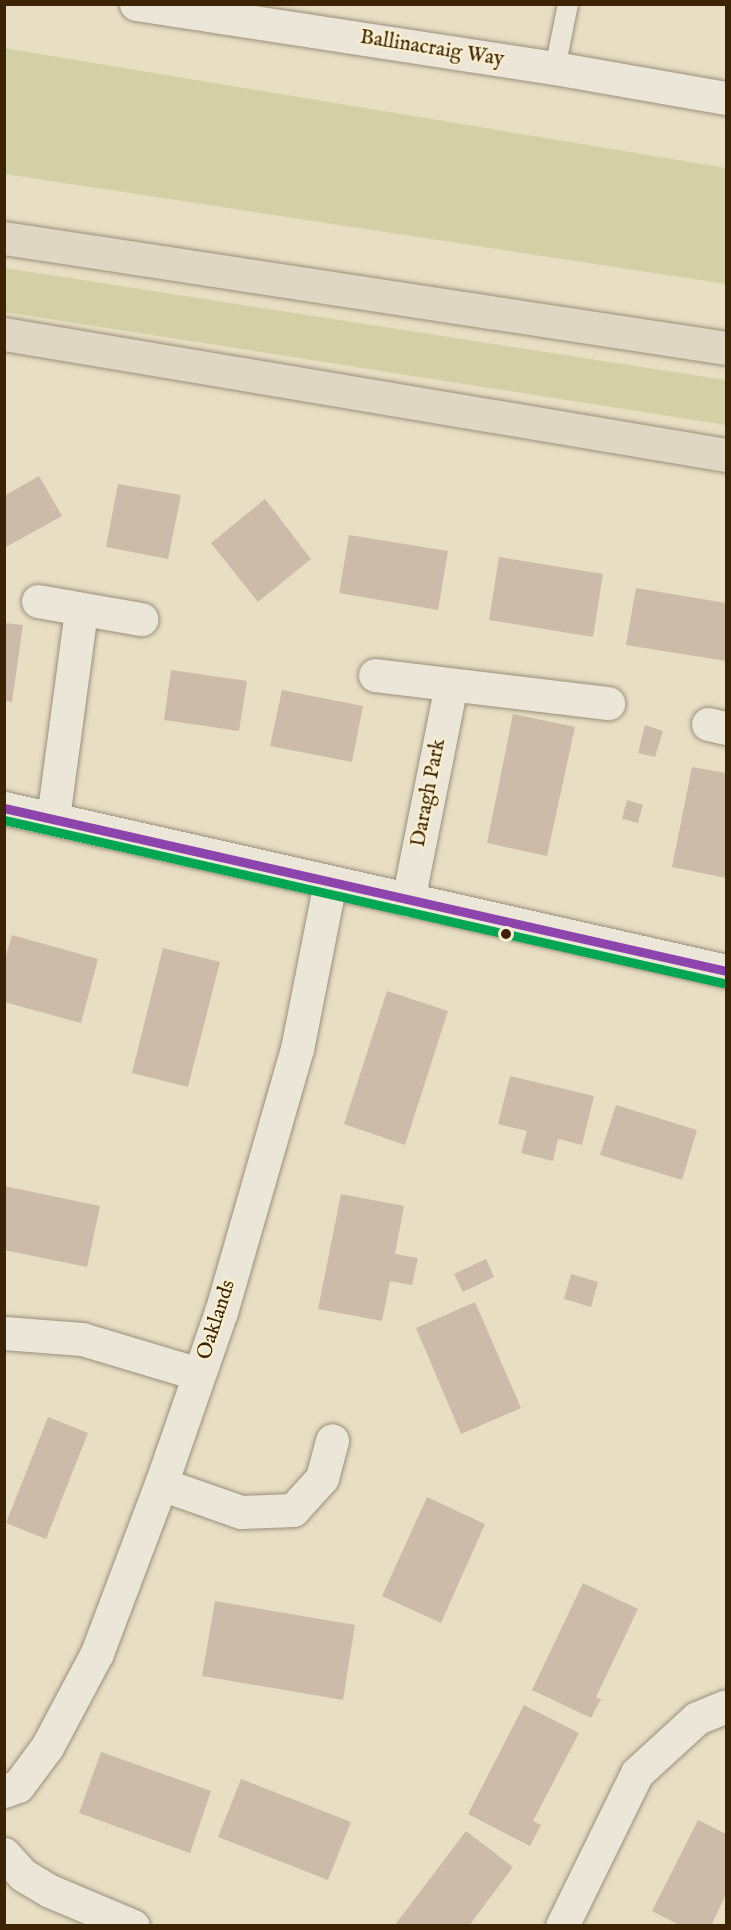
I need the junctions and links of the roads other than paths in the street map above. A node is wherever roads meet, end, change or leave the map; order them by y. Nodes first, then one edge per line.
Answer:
1 (136, 4) edge
2 (568, 4) edge
3 (555, 68) junction
4 (726, 98) edge
5 (4, 238) edge
6 (4, 334) edge
7 (726, 348) edge
8 (726, 454) edge
9 (38, 601) dead end
10 (81, 610) junction
11 (141, 620) dead end
12 (375, 675) dead end
13 (451, 685) junction
14 (608, 703) dead end
15 (4, 808) edge
16 (53, 818) junction
17 (330, 882) junction
18 (408, 900) junction
19 (726, 971) edge
20 (4, 1333) edge
21 (199, 1374) junction
22 (332, 1440) dead end
23 (161, 1484) junction
24 (726, 1706) edge
25 (4, 1791) edge
26 (4, 1854) edge
27 (133, 1926) edge
28 (562, 1926) edge

1 - 3 street, Ballinacraig Way
2 - 3 lane
3 - 4 street, Ballinacraig Way
5 - 7 highway
6 - 8 highway
9 - 10 street
10 - 11 street
10 - 16 street
12 - 13 street
13 - 14 street
13 - 18 street, Daragh Park
15 - 16 street
16 - 17 street
17 - 18 street
17 - 21 street, Oaklands
18 - 19 street
20 - 21 street, Oaklands
21 - 23 street, Oaklands
22 - 23 street
23 - 25 street, Oaklands
24 - 28 street
26 - 27 street

